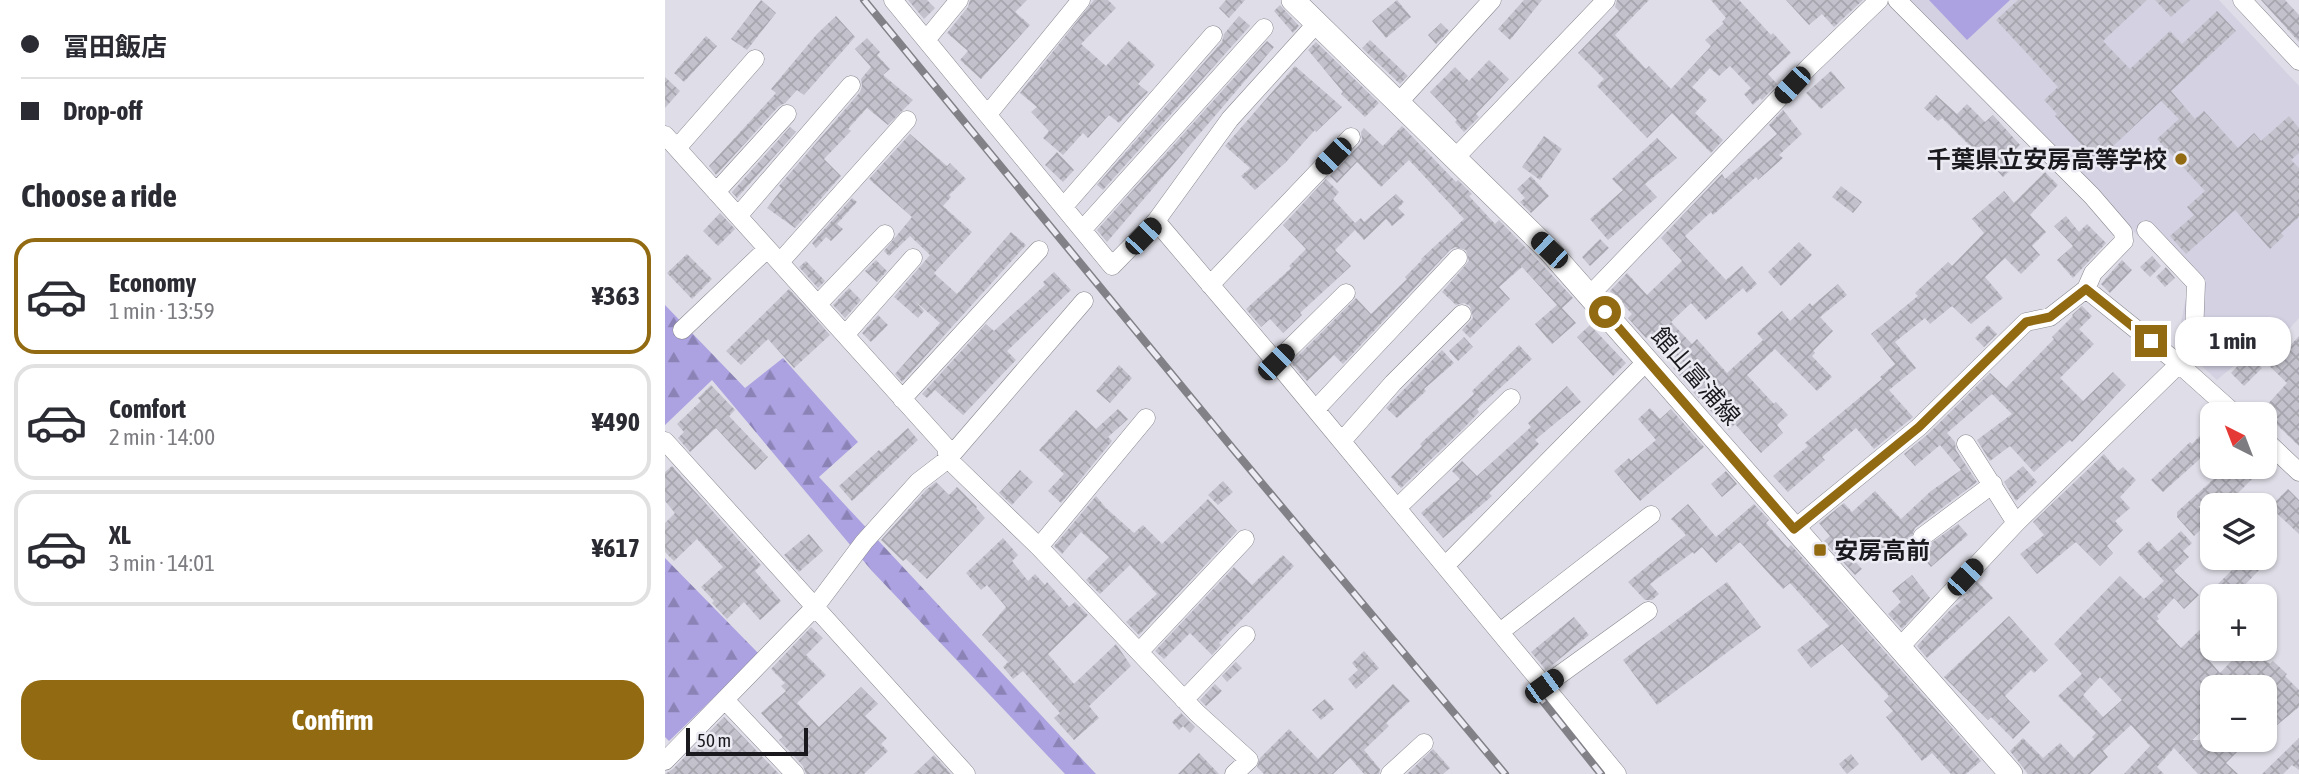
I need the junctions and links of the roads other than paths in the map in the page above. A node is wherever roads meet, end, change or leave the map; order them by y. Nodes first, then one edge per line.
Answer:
1 (893, 0) edge
2 (959, 0) edge
3 (1081, 0) edge
4 (1293, 0) edge
5 (1492, 0) edge
6 (1607, 0) edge
7 (1879, 0) edge
8 (1897, 0) edge
9 (2242, 0) edge
10 (1317, 23) junction
11 (1264, 28) dead end
12 (1213, 36) dead end
13 (926, 40) junction
14 (755, 58) dead end
15 (2299, 61) edge
16 (851, 85) dead end
17 (1398, 103) junction
18 (787, 114) dead end
19 (988, 114) junction
20 (907, 120) dead end
21 (1351, 137) dead end
22 (671, 142) edge
23 (1456, 157) junction
24 (716, 192) junction
25 (1065, 205) junction
26 (738, 216) junction
27 (1156, 222) junction
28 (1083, 229) junction
29 (2145, 230) dead end
30 (885, 234) dead end
31 (767, 249) junction
32 (1039, 250) dead end
33 (913, 258) dead end
34 (1458, 258) dead end
35 (780, 262) junction
36 (1210, 285) junction
37 (2086, 289) junction
38 (1346, 293) dead end
39 (1590, 295) junction
40 (1084, 301) dead end
41 (818, 304) junction
42 (1462, 314) dead end
43 (682, 330) dead end
44 (845, 335) junction
45 (1647, 361) junction
46 (1276, 362) junction
47 (2179, 365) junction
48 (1511, 398) dead end
49 (902, 399) junction
50 (2221, 402) edge
51 (1316, 409) junction
52 (1146, 418) dead end
53 (665, 441) edge
54 (1342, 441) junction
55 (1966, 444) dead end
56 (2277, 450) edge
57 (948, 458) junction
58 (2298, 468) edge
59 (1993, 485) junction
60 (1397, 508) junction
61 (1651, 515) dead end
62 (2016, 523) junction
63 (1794, 529) junction
64 (1922, 537) dead end
65 (1245, 539) dead end
66 (1039, 547) junction
67 (1445, 566) junction
68 (815, 607) junction
69 (1648, 611) dead end
70 (1500, 632) junction
71 (1246, 635) dead end
72 (1899, 648) junction
73 (1139, 652) junction
74 (1544, 686) junction
75 (725, 700) junction
76 (1184, 700) junction
77 (1424, 743) dead end
78 (665, 761) edge
79 (795, 774) edge
80 (966, 774) edge
81 (1234, 774) edge
82 (1390, 774) edge
83 (1617, 774) edge
84 (2011, 774) edge

1 - 13 street
2 - 13 street
3 - 19 street
4 - 10 main road, 館山富浦線
5 - 17 street
6 - 23 street
7 - 39 street
8 - 37 street
9 - 15 street
10 - 17 main road, 館山富浦線
10 - 27 street
11 - 28 street
12 - 25 street
13 - 19 street
14 - 22 street
16 - 26 street
17 - 23 main road, 館山富浦線
18 - 24 street
19 - 25 street
20 - 35 street
21 - 36 street
22 - 24 street
23 - 39 main road, 館山富浦線
24 - 26 street
25 - 28 street
26 - 31 street
27 - 28 street
27 - 36 street
29 - 47 street
30 - 41 street
31 - 35 street
31 - 43 street
32 - 49 street
33 - 44 street
34 - 51 street
35 - 41 street
36 - 46 street
37 - 47 street
37 - 63 street
38 - 46 street
39 - 45 main road, 館山富浦線
40 - 57 street
41 - 44 street
42 - 54 street
44 - 49 street
45 - 63 main road, 館山富浦線
45 - 67 street
46 - 51 street
47 - 50 street
47 - 62 street
48 - 60 street
49 - 57 street
51 - 54 street
52 - 66 street
53 - 68 street
54 - 60 street
55 - 59 street
56 - 58 street
57 - 66 street
57 - 68 street
59 - 62 street
59 - 64 street
60 - 67 street
61 - 70 street
62 - 72 street
63 - 72 main road, 館山富浦線
65 - 73 street
66 - 73 street
67 - 70 street
68 - 75 street
68 - 80 street
69 - 74 street
70 - 74 street
71 - 76 street
72 - 84 main road, 館山富浦線
73 - 76 street
74 - 83 street
75 - 78 street
75 - 79 street
76 - 81 street
77 - 82 street

